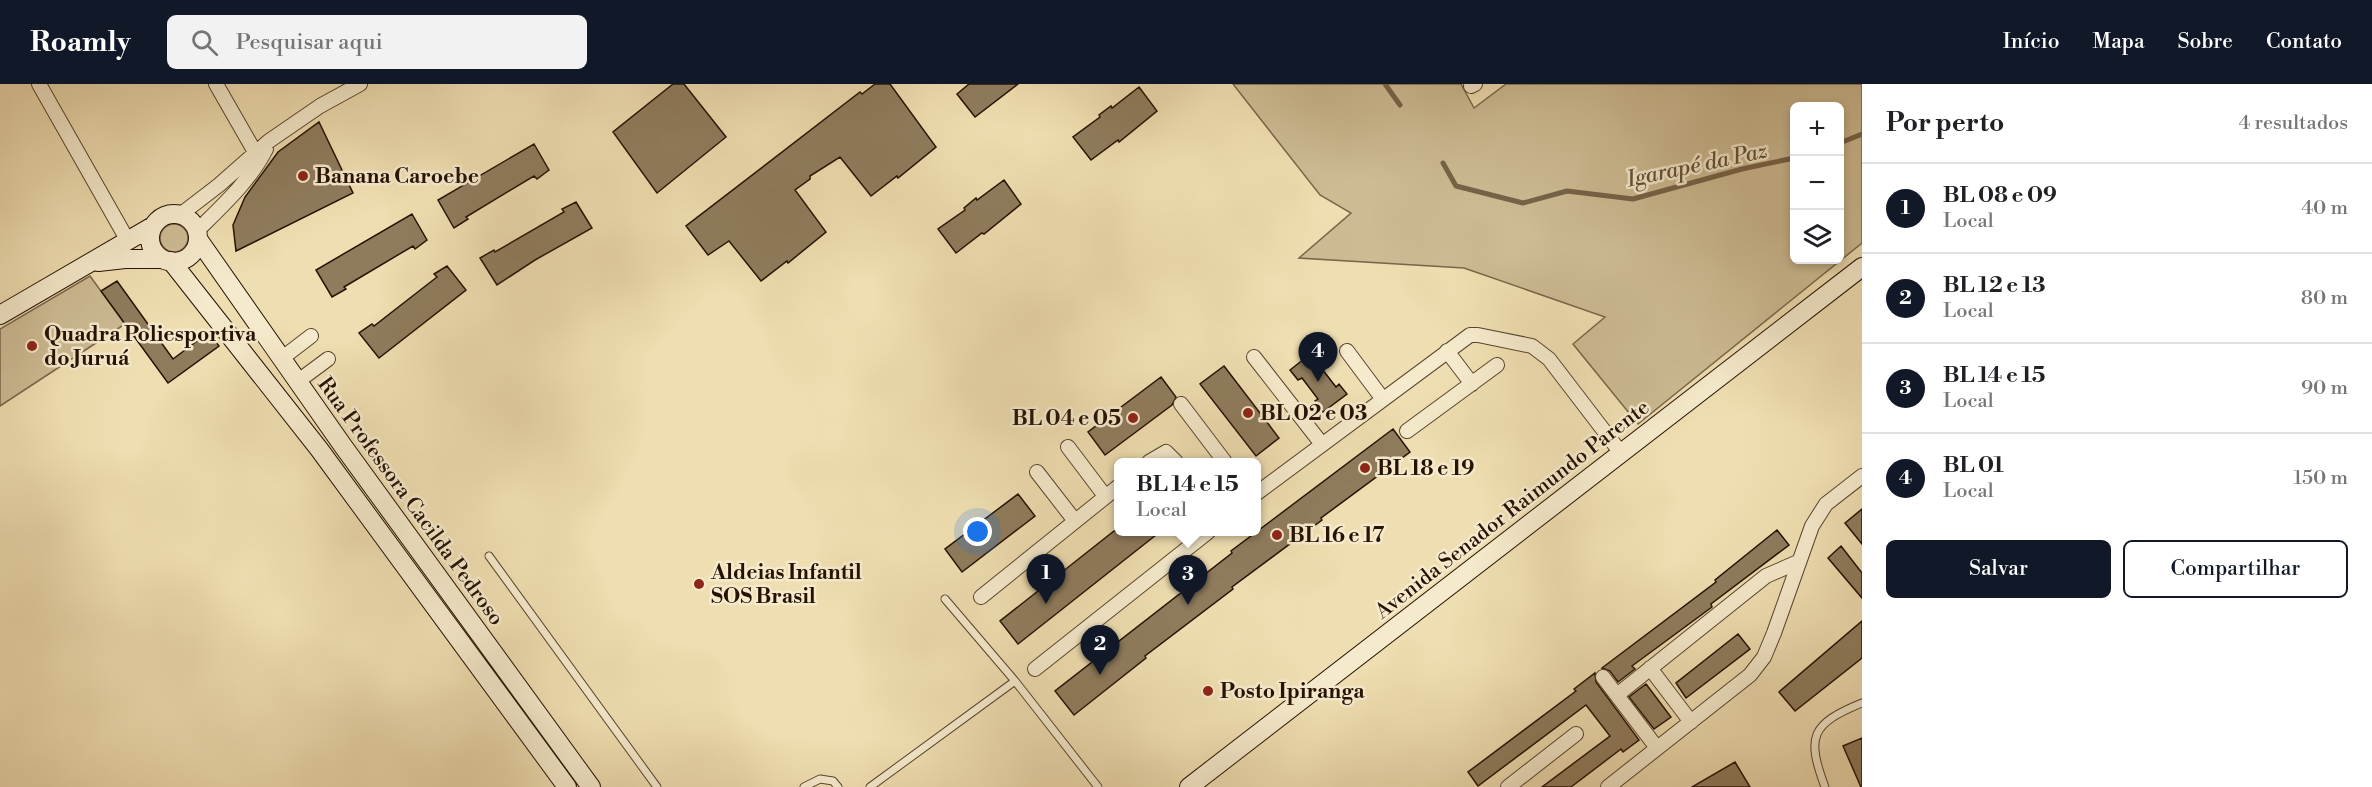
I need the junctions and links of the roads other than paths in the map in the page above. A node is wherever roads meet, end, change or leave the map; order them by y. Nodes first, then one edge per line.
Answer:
1 (39, 84) edge
2 (216, 84) edge
3 (360, 84) edge
4 (257, 157) junction
5 (180, 214) junction
6 (153, 226) junction
7 (198, 235) junction
8 (128, 241) junction
9 (167, 260) junction
10 (90, 263) junction
11 (1861, 270) edge
12 (0, 315) edge
13 (311, 336) dead end
14 (1347, 351) dead end
15 (1447, 351) junction
16 (1254, 357) dead end
17 (281, 359) junction
18 (328, 359) dead end
19 (1497, 365) dead end
20 (297, 382) junction
21 (1472, 384) junction
22 (1382, 398) junction
23 (1181, 404) dead end
24 (1407, 431) dead end
25 (1321, 443) junction
26 (1068, 447) dead end
27 (1621, 453) junction
28 (1156, 458) edge
29 (1172, 458) edge
30 (1223, 458) edge
31 (1037, 472) dead end
32 (1862, 476) edge
33 (1261, 489) edge
34 (1114, 490) edge
35 (1105, 496) junction
36 (1075, 521) junction
37 (1202, 536) edge
38 (489, 556) dead end
39 (1798, 562) junction
40 (981, 597) dead end
41 (945, 598) dead end
42 (1650, 668) junction
43 (1035, 669) dead end
44 (1603, 677) dead end
45 (1015, 681) junction
46 (1617, 695) junction
47 (1862, 703) edge
48 (1691, 722) junction
49 (1576, 734) dead end
50 (1657, 748) junction
51 (567, 787) edge
52 (591, 787) edge
53 (657, 787) edge
54 (804, 787) edge
55 (838, 787) edge
56 (870, 787) edge
57 (1098, 787) edge
58 (1189, 787) edge
59 (1508, 787) edge
60 (1608, 787) edge
61 (1825, 787) edge

1 - 8 street
2 - 4 street
3 - 4 street
4 - 5 street
4 - 7 street
5 - 6 street
5 - 7 street
6 - 8 street
6 - 9 street
7 - 9 street
7 - 17 street, Rua Professora Cacilda Pedroso
8 - 10 street
9 - 10 street
9 - 51 street, Rua Professora Cacilda Pedroso
10 - 12 street
11 - 27 street, Avenida Senador Raimundo Parente
13 - 17 street
14 - 22 street
15 - 21 street
15 - 22 street
15 - 27 street
16 - 25 street
17 - 20 street, Rua Professora Cacilda Pedroso
18 - 20 street
19 - 21 street
20 - 52 street, Rua Professora Cacilda Pedroso
21 - 24 street
22 - 25 street
23 - 30 street
25 - 33 street
26 - 35 street
27 - 58 street, Avenida Senador Raimundo Parente
28 - 29 street
31 - 36 street
32 - 39 street
34 - 35 street
35 - 36 street
36 - 40 street
37 - 43 street
38 - 53 lane
39 - 42 street
39 - 48 street
41 - 45 lane
42 - 46 street
42 - 48 street
44 - 46 street
45 - 56 lane
45 - 57 lane
46 - 50 street
47 - 61 lane
48 - 50 street
49 - 59 street
50 - 60 street
54 - 55 lane

